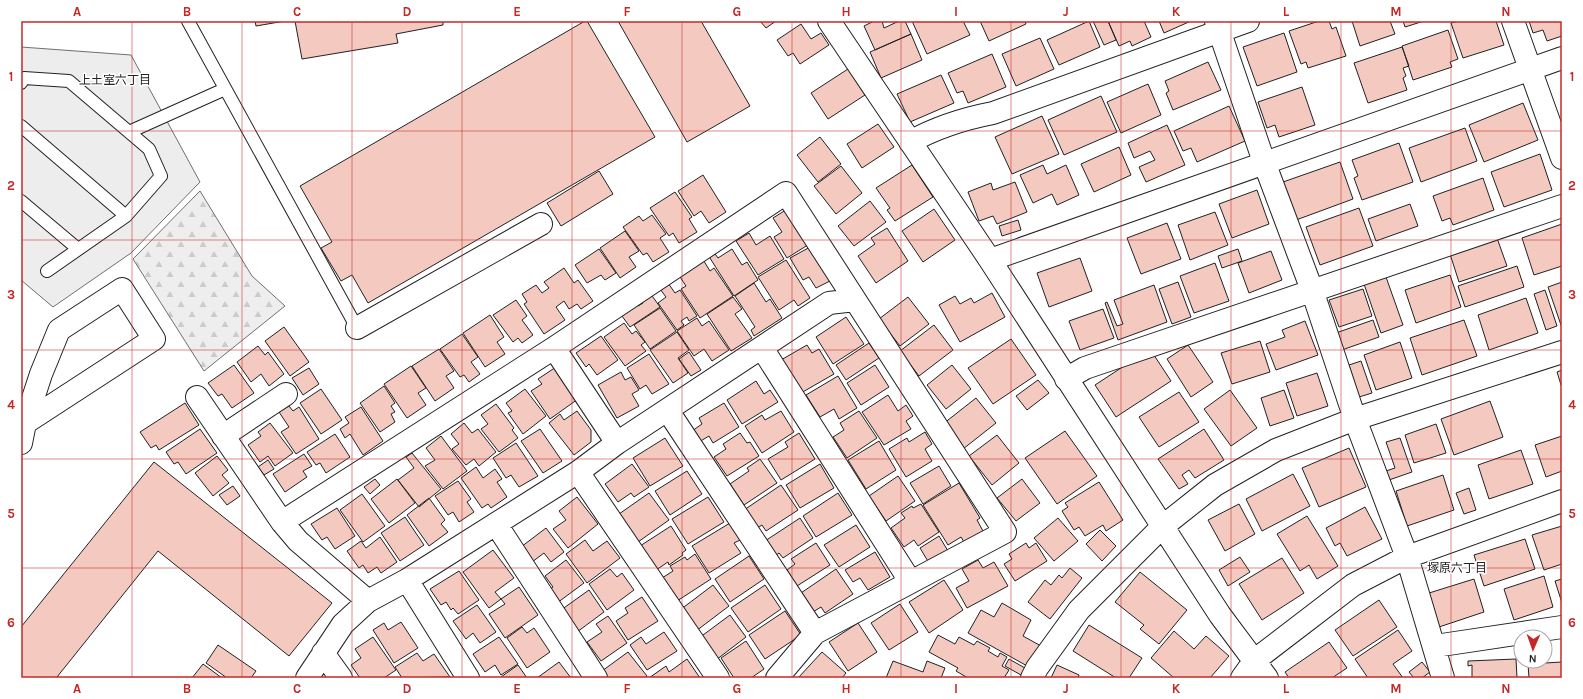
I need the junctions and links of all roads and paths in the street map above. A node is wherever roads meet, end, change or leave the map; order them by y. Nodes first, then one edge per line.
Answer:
1 (188, 21) edge
2 (1248, 21) edge
3 (1513, 21) edge
4 (836, 23) edge
5 (1218, 26) edge
6 (1562, 58) edge
7 (1530, 69) junction
8 (21, 83) edge
9 (225, 89) junction
10 (21, 126) edge
11 (129, 132) junction
12 (910, 142) junction
13 (1562, 158) edge
14 (1264, 162) junction
15 (21, 201) edge
16 (1562, 206) edge
17 (126, 216) junction
18 (541, 224) dead end
19 (78, 249) junction
20 (990, 260) junction
21 (47, 271) dead end
22 (1312, 290) junction
23 (855, 300) junction
24 (357, 328) joint
25 (554, 348) junction
26 (762, 348) junction
27 (1562, 352) edge
28 (1066, 378) junction
29 (286, 394) dead end
30 (197, 397) dead end
31 (668, 411) junction
32 (1355, 419) junction
33 (23, 433) edge
34 (223, 436) junction
35 (617, 443) junction
36 (578, 472) junction
37 (1562, 501) edge
38 (282, 522) junction
39 (496, 524) junction
40 (1162, 527) junction
41 (1407, 556) junction
42 (407, 580) junction
43 (910, 581) junction
44 (368, 601) junction
45 (1562, 628) edge
46 (815, 633) junction
47 (1435, 646) junction
48 (323, 653) junction
49 (1255, 660) junction
50 (307, 678) edge
51 (341, 678) edge
52 (468, 678) edge
53 (596, 678) edge
54 (718, 678) edge
55 (777, 678) edge
56 (1032, 678) edge
57 (1242, 678) edge
58 (1267, 678) edge
59 (1443, 678) edge

1 - 9 lane
2 - 5 street
3 - 7 street
4 - 12 street
5 - 12 street
5 - 14 street
6 - 7 street
7 - 13 street
7 - 14 street
8 - 11 lane
9 - 11 lane
9 - 24 lane
10 - 17 lane
11 - 17 lane
12 - 20 street
14 - 20 street
14 - 22 street
15 - 19 lane
16 - 22 street
17 - 19 lane
18 - 24 street
19 - 21 lane
20 - 28 street
22 - 28 street
22 - 32 street
23 - 25 street
23 - 26 street
23 - 43 street
25 - 35 street
25 - 38 street
26 - 31 street
26 - 43 street
27 - 32 street
28 - 40 street
29 - 34 street
30 - 34 street
31 - 35 street
31 - 46 street
32 - 40 street
32 - 41 street
33 - 33 street
34 - 38 street
35 - 36 street
36 - 39 street
36 - 54 street
37 - 41 street
38 - 44 street
39 - 42 street
39 - 53 street
40 - 49 street
40 - 56 street
41 - 47 street
41 - 49 street
42 - 44 street
42 - 52 street
43 - 46 street
44 - 48 street
45 - 47 street
46 - 55 street
47 - 59 street
48 - 50 street
48 - 51 street
49 - 57 street
49 - 58 street

